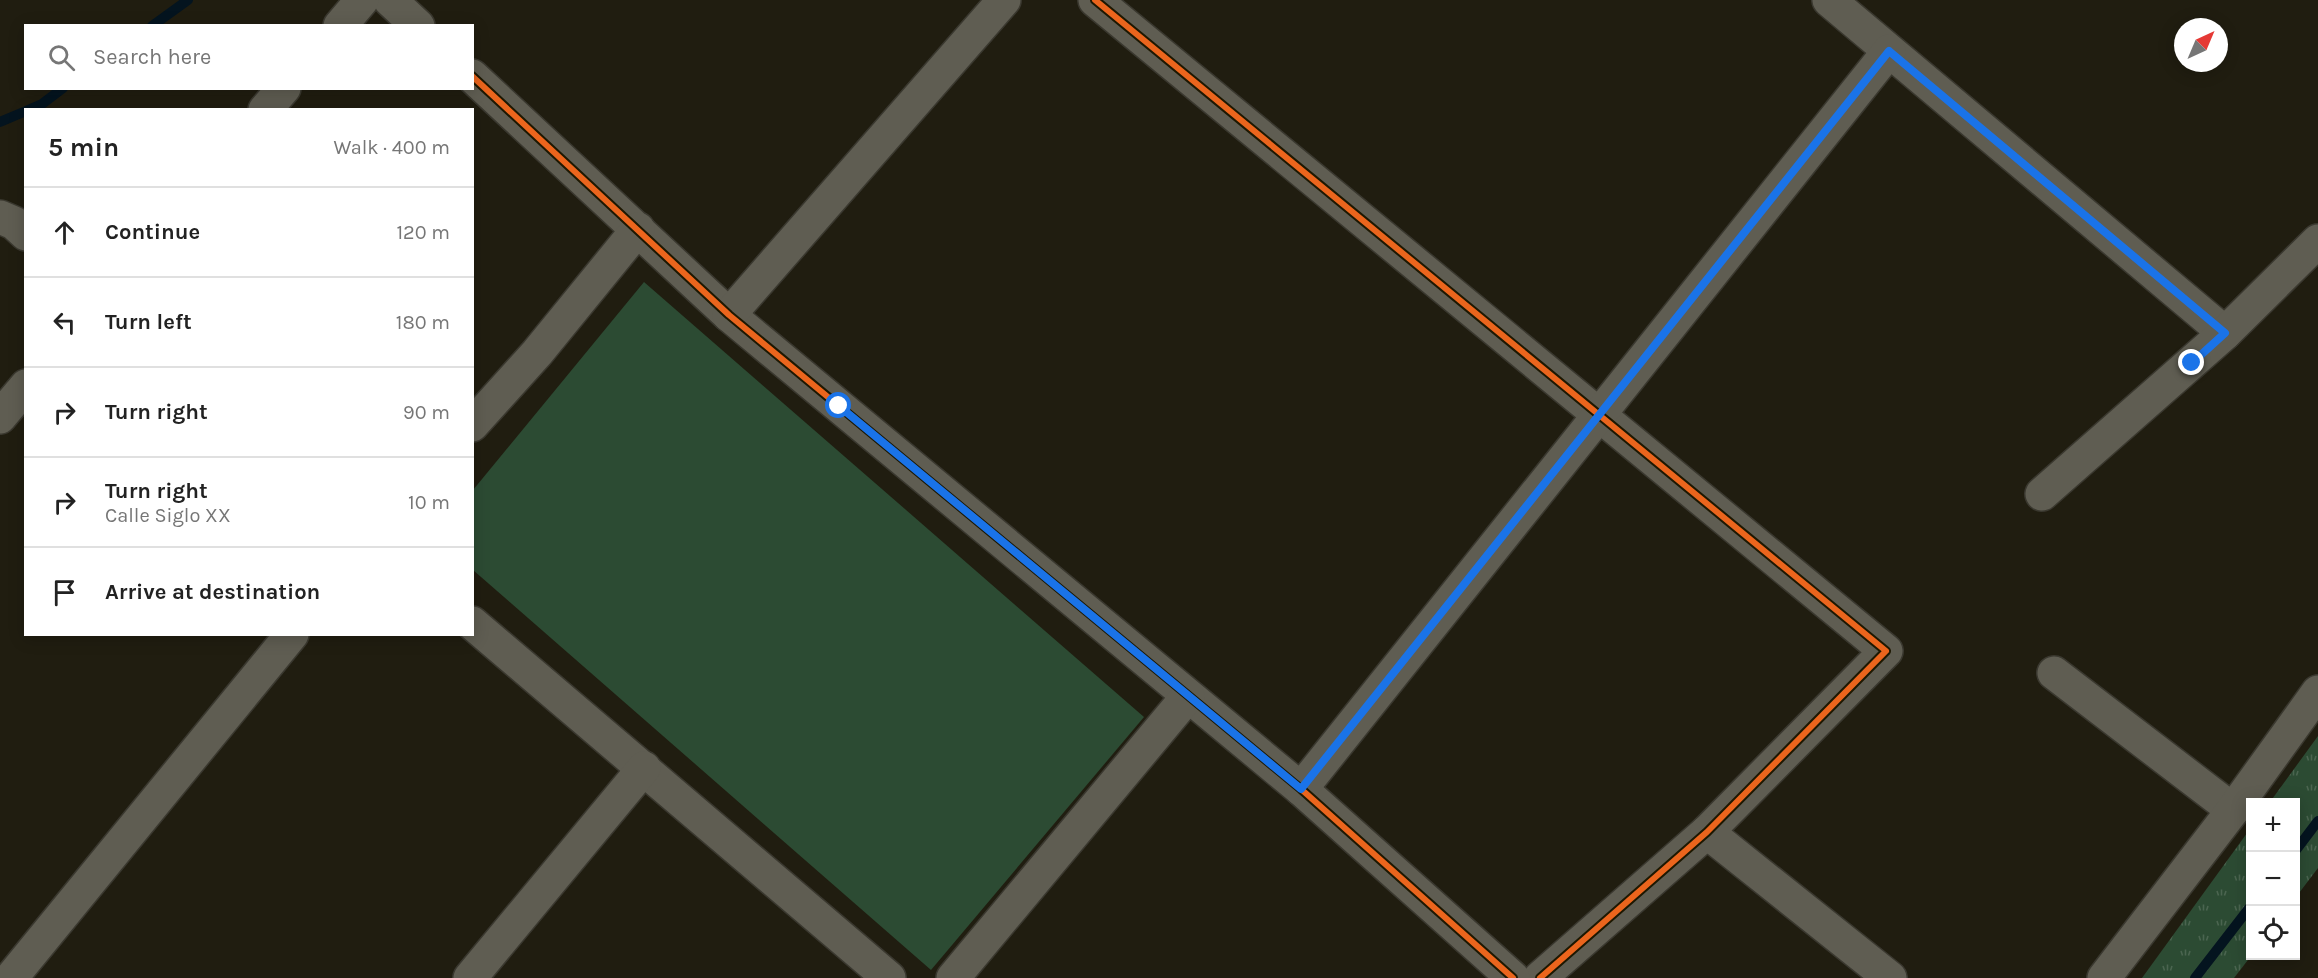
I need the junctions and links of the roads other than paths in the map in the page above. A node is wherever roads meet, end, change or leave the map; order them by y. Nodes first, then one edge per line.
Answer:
1 (362, 0) edge
2 (390, 0) edge
3 (1004, 0) edge
4 (1095, 0) edge
5 (1829, 0) edge
6 (342, 24) edge
7 (416, 24) edge
8 (1889, 51) junction
9 (474, 78) edge
10 (282, 90) edge
11 (267, 108) edge
12 (0, 217) edge
13 (638, 229) junction
14 (24, 232) edge
15 (2317, 243) edge
16 (729, 315) junction
17 (2225, 333) junction
18 (24, 388) edge
19 (1600, 414) junction
20 (0, 417) edge
21 (474, 422) edge
22 (2042, 494) dead end
23 (474, 625) edge
24 (290, 636) edge
25 (2054, 673) dead end
26 (2318, 692) edge
27 (1188, 696) junction
28 (644, 768) junction
29 (1301, 789) junction
30 (2233, 810) junction
31 (1707, 832) junction
32 (11, 978) edge
33 (470, 978) edge
34 (889, 978) edge
35 (953, 978) edge
36 (1513, 978) edge
37 (1540, 978) edge
38 (1890, 978) edge
39 (2104, 978) edge

1 - 6 street
2 - 7 street
3 - 16 street
4 - 19 street
5 - 8 street
8 - 17 street
8 - 19 street
9 - 13 street
10 - 11 street
12 - 14 street
13 - 16 street
13 - 21 street
15 - 17 street
16 - 27 street
17 - 22 street
18 - 20 street
19 - 29 street
19 - 31 street
23 - 28 street
24 - 32 street
25 - 30 street
26 - 30 street
27 - 29 street
27 - 35 street
28 - 33 street
28 - 34 street
29 - 36 street
30 - 39 street
31 - 37 street
31 - 38 street

